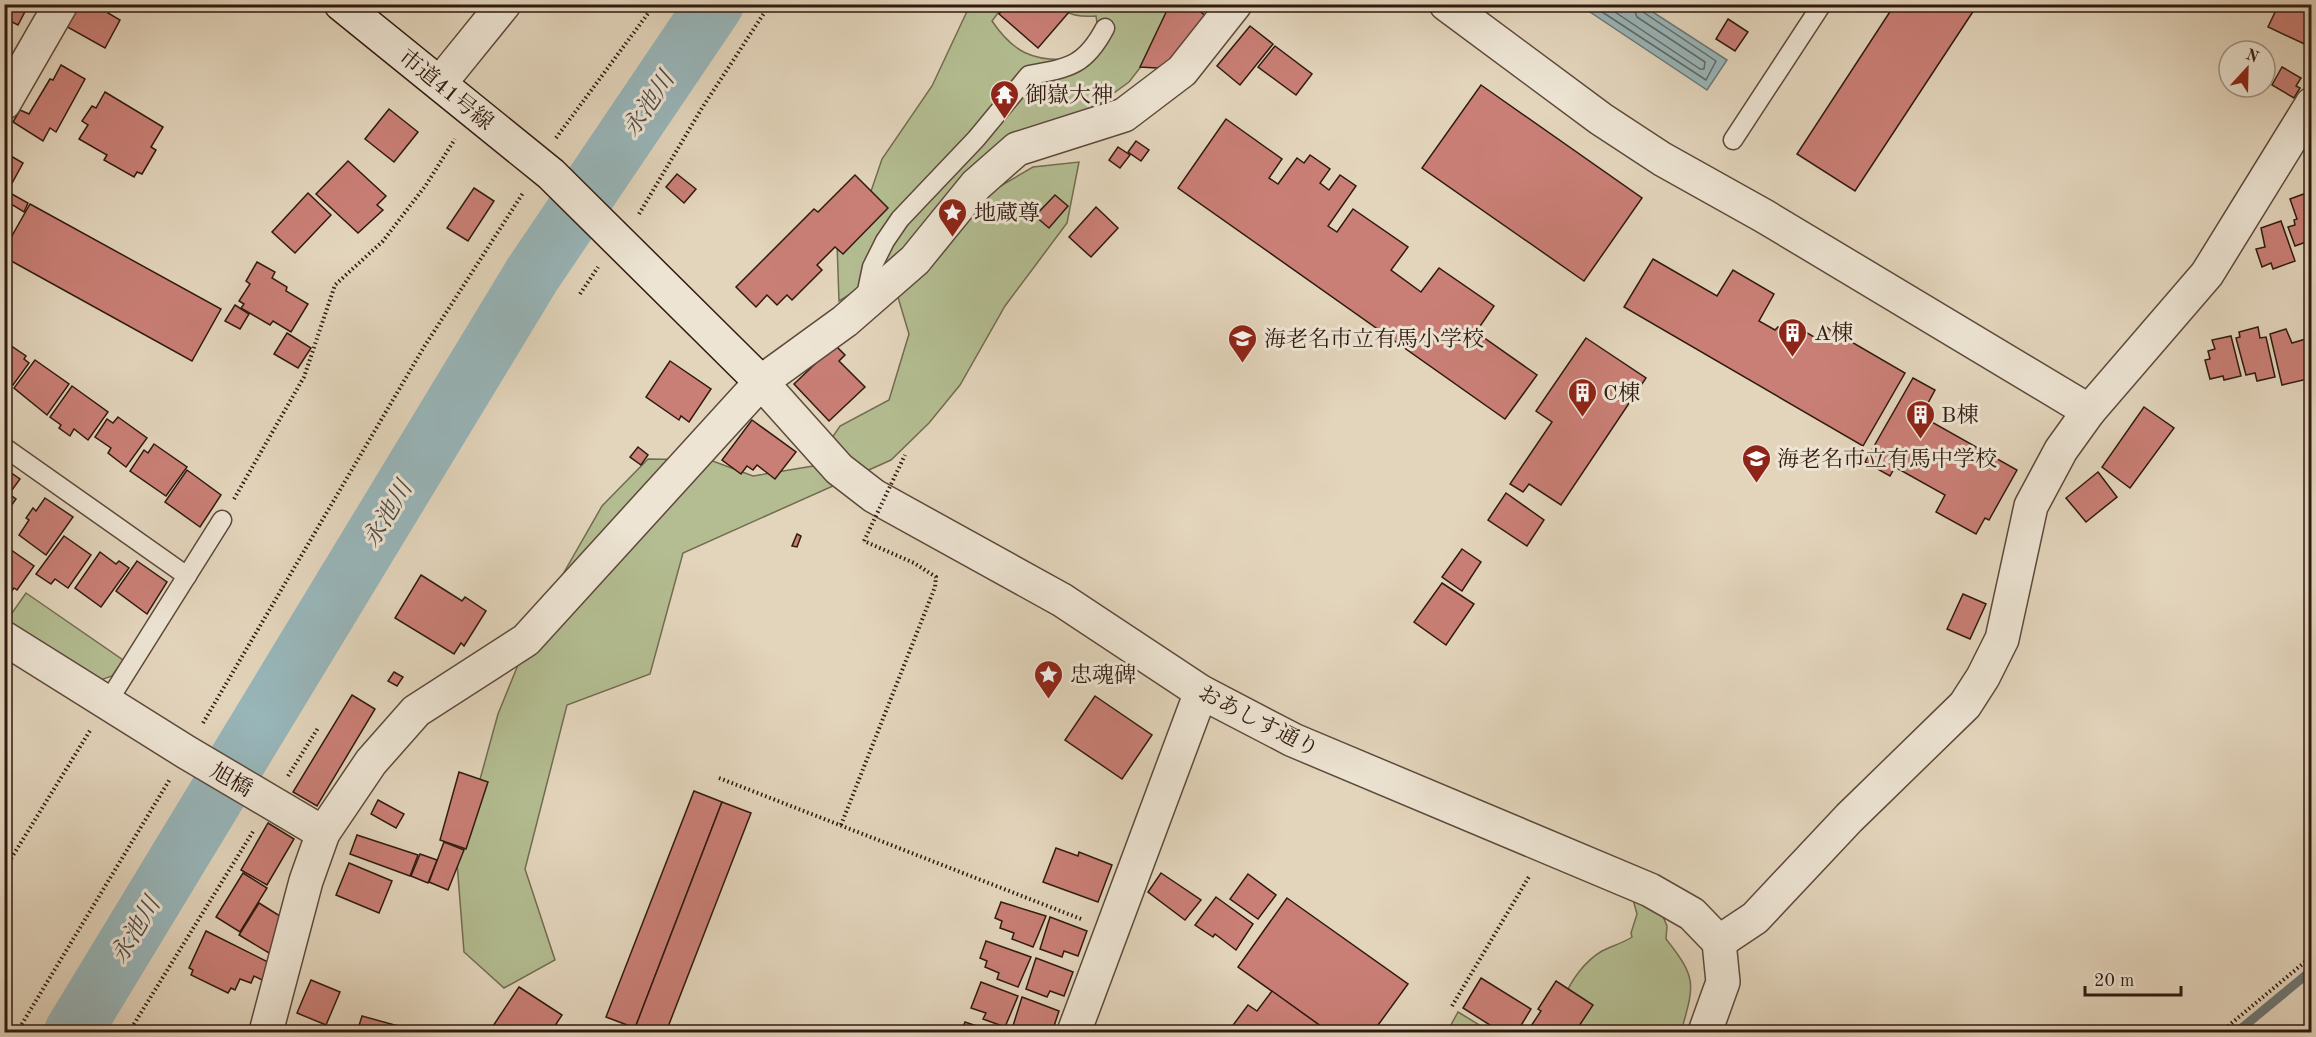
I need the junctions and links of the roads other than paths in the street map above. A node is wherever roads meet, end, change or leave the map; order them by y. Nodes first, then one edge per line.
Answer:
1 (61, 4) edge
2 (341, 4) edge
3 (504, 4) edge
4 (1235, 4) edge
5 (1446, 4) edge
6 (1822, 4) edge
7 (1105, 28) dead end
8 (440, 83) junction
9 (4, 103) edge
10 (2312, 104) edge
11 (1733, 140) dead end
12 (865, 302) junction
13 (761, 382) junction
14 (2089, 411) junction
15 (4, 447) edge
16 (222, 520) road end
17 (187, 576) junction
18 (4, 638) edge
19 (1201, 692) junction
20 (107, 703) junction
21 (323, 833) junction
22 (1719, 942) junction
23 (266, 1032) edge
24 (1074, 1032) edge
25 (1705, 1032) edge

1 - 9 street
2 - 8 street, 市道41号線
3 - 8 street
4 - 12 street
5 - 14 street
6 - 11 lane
7 - 12 lane
8 - 13 street, 市道41号線
10 - 14 street
12 - 13 street
13 - 19 street, おあしす通り
13 - 21 street
14 - 22 street
15 - 17 lane
16 - 17 lane
17 - 20 lane
18 - 20 street, 旭橋
19 - 22 street, おあしす通り
19 - 24 street
20 - 21 street, 旭橋
21 - 23 street
22 - 25 street

